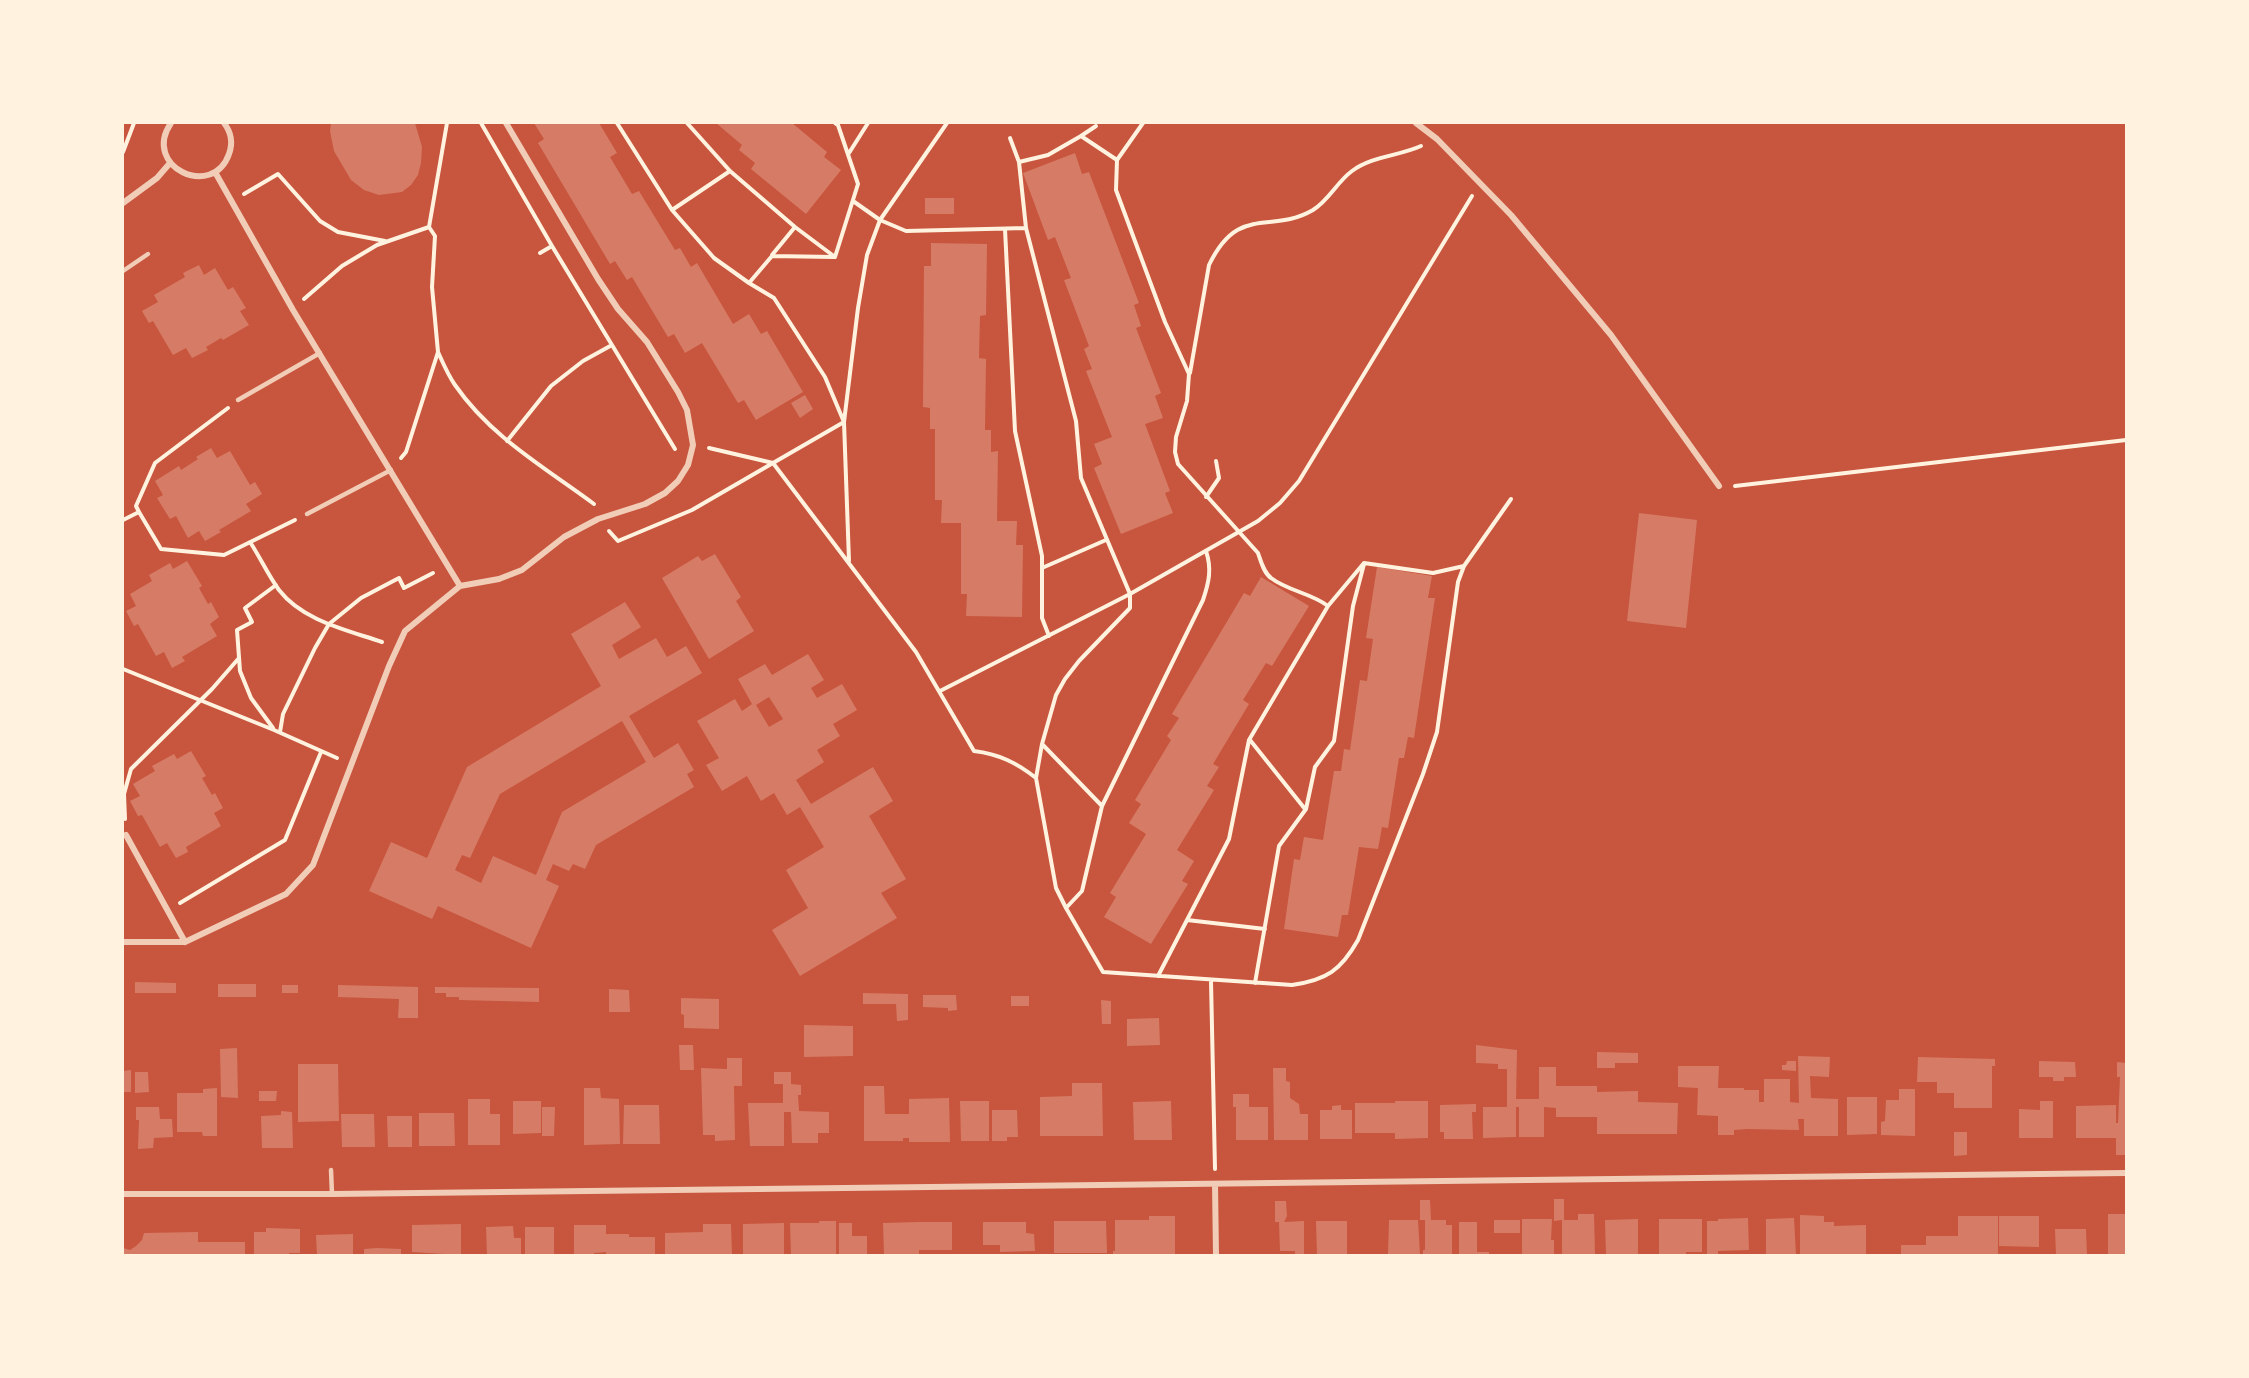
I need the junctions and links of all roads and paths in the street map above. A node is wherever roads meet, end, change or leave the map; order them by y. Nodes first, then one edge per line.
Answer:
1 (134, 123) edge
2 (171, 123) edge
3 (447, 123) edge
4 (506, 123) edge
5 (617, 123) edge
6 (687, 123) edge
7 (835, 123) edge
8 (868, 123) edge
9 (947, 123) edge
10 (1143, 123) edge
11 (1416, 123) edge
12 (227, 124) edge
13 (1096, 126) dead end
14 (1081, 136) junction
15 (1010, 138) dead end
16 (1437, 139) junction
17 (123, 152) edge
18 (848, 153) junction
19 (1117, 160) junction
20 (1019, 162) junction
21 (170, 163) junction
22 (730, 171) junction
23 (215, 172) junction
24 (1481, 182) junction
25 (233, 201) junction
26 (853, 201) junction
27 (123, 204) edge
28 (672, 210) junction
29 (880, 220) junction
30 (429, 227) junction
31 (795, 227) junction
32 (1026, 228) junction
33 (1005, 229) junction
34 (387, 241) junction
35 (552, 246) dead end
36 (540, 253) dead end
37 (147, 254) dead end
38 (772, 256) junction
39 (835, 257) junction
40 (123, 271) edge
41 (749, 283) junction
42 (293, 310) junction
43 (612, 345) dead end
44 (438, 352) junction
45 (320, 353) junction
46 (1190, 374) junction
47 (238, 400) joint
48 (844, 422) junction
49 (2126, 440) edge
50 (507, 441) junction
51 (1216, 461) dead end
52 (391, 470) junction
53 (1719, 486) joint
54 (1206, 497) junction
55 (1511, 499) dead end
56 (139, 512) junction
57 (307, 514) joint
58 (598, 519) junction
59 (123, 520) edge
60 (1239, 532) junction
61 (1106, 540) junction
62 (250, 542) junction
63 (1206, 551) junction
64 (849, 562) junction
65 (1364, 563) junction
66 (448, 565) junction
67 (1464, 566) junction
68 (1042, 568) junction
69 (276, 585) junction
70 (460, 586) junction
71 (1130, 594) junction
72 (1328, 606) junction
73 (329, 624) junction
74 (1049, 636) junction
75 (398, 647) junction
76 (239, 658) junction
77 (123, 669) edge
78 (940, 691) junction
79 (201, 699) junction
80 (277, 731) junction
81 (1249, 740) junction
82 (1042, 744) junction
83 (1036, 778) junction
84 (1102, 806) junction
85 (1306, 809) junction
86 (126, 835) joint
87 (1066, 908) junction
88 (168, 910) junction
89 (1187, 920) junction
90 (1265, 929) junction
91 (123, 942) edge
92 (185, 942) junction
93 (1158, 976) junction
94 (1211, 981) junction
95 (1255, 983) junction
96 (331, 1170) dead end
97 (2126, 1173) edge
98 (1215, 1184) junction
99 (123, 1194) edge
100 (332, 1194) junction
101 (1216, 1255) edge

1 - 17 path
2 - 21 street
3 - 30 path
4 - 58 street
5 - 28 path
6 - 22 path
7 - 18 path
8 - 18 path
9 - 29 path
10 - 19 path
11 - 16 street
12 - 23 street
13 - 14 path
14 - 19 path
14 - 20 path
15 - 20 path
16 - 24 street
16 - 46 path
18 - 26 path
19 - 46 path
20 - 32 path
21 - 23 street
21 - 27 street
22 - 28 path
22 - 31 path
23 - 25 street
24 - 53 street
24 - 60 path
25 - 34 path
25 - 42 street
26 - 29 path
26 - 39 path
28 - 41 path
29 - 33 path
29 - 48 path
30 - 34 path
30 - 44 path
31 - 38 path
31 - 39 path
32 - 33 path
32 - 61 path
33 - 68 path
34 - 42 path
35 - 36 path
37 - 40 lane
38 - 39 path
38 - 41 path
41 - 48 path
42 - 45 street
43 - 50 path
44 - 50 path
44 - 52 path
45 - 47 lane
45 - 52 street
46 - 54 path
47 - 56 path
48 - 64 path
49 - 53 path
50 - 58 path
51 - 54 path
52 - 57 lane
52 - 66 street
54 - 60 path
55 - 67 path
56 - 59 path
56 - 62 path
57 - 62 path
58 - 64 path
58 - 70 street
60 - 63 path
60 - 72 path
61 - 68 path
61 - 71 path
62 - 69 path
63 - 71 path
63 - 84 path
64 - 78 path
65 - 67 path
65 - 72 path
65 - 85 path
66 - 70 street
66 - 73 path
67 - 95 path
68 - 74 path
69 - 73 path
69 - 76 path
70 - 75 street
71 - 74 path
71 - 82 path
72 - 81 path
73 - 75 path
73 - 80 path
74 - 78 path
75 - 92 street
76 - 79 path
76 - 80 path
77 - 79 path
78 - 83 path
79 - 80 path
79 - 86 path
80 - 88 path
81 - 85 path
81 - 89 path
82 - 83 path
82 - 84 path
83 - 87 path
84 - 87 path
85 - 90 path
86 - 88 street
87 - 93 path
88 - 92 street
89 - 90 path
89 - 93 path
90 - 95 path
91 - 92 street
93 - 94 path
94 - 95 path
94 - 98 path
96 - 100 lane
97 - 98 street
98 - 100 street
98 - 101 street
99 - 100 street

